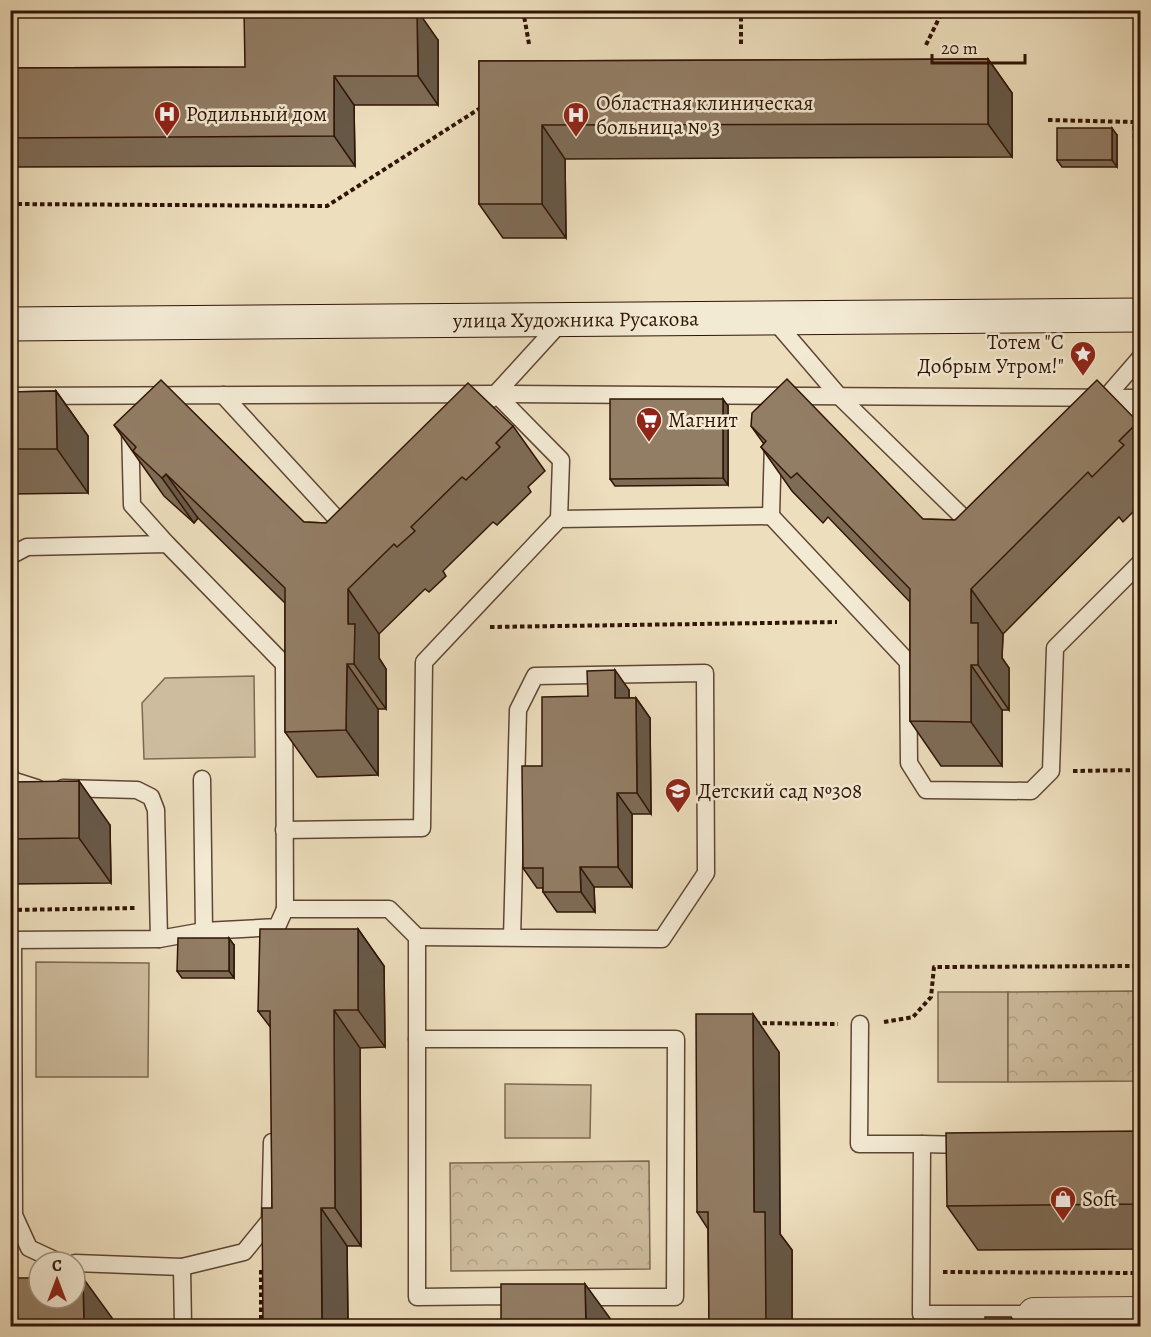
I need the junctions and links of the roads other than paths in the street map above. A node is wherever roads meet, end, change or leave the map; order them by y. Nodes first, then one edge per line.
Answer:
1 (1140, 315) edge
2 (772, 318) junction
3 (563, 320) junction
4 (10, 324) edge
5 (1140, 358) edge
6 (496, 394) junction
7 (223, 395) junction
8 (10, 396) edge
9 (839, 396) junction
10 (129, 397) junction
11 (1106, 398) junction
12 (1140, 398) edge
13 (479, 411) edge
14 (1090, 414) edge
15 (811, 415) edge
16 (1140, 419) edge
17 (783, 435) edge
18 (991, 512) edge
19 (771, 516) junction
20 (559, 519) junction
21 (361, 528) edge
22 (168, 544) junction
23 (10, 558) edge
24 (1140, 562) edge
25 (10, 775) edge
26 (202, 779) dead end
27 (284, 830) junction
28 (285, 909) junction
29 (204, 932) junction
30 (417, 937) junction
31 (512, 938) junction
32 (159, 939) junction
33 (12, 940) edge
34 (860, 1024) road end
35 (417, 1038) junction
36 (272, 1127) edge
37 (922, 1144) junction
38 (980, 1144) edge
39 (33, 1250) edge
40 (87, 1263) edge
41 (182, 1267) junction
42 (561, 1296) edge
43 (1140, 1313) edge
44 (1034, 1320) edge
45 (183, 1326) edge
46 (516, 1326) edge

1 - 2 street, улица Художника Русакова
2 - 3 street, улица Художника Русакова
2 - 9 lane
3 - 4 street, улица Художника Русакова
3 - 6 lane
5 - 11 lane
6 - 7 lane
6 - 9 lane
6 - 13 lane
6 - 20 lane
7 - 10 lane
7 - 21 lane
8 - 10 lane
9 - 11 lane
9 - 15 lane
9 - 18 lane
10 - 22 lane
11 - 12 lane
11 - 14 lane
11 - 16 lane
17 - 19 lane
19 - 20 lane
19 - 24 lane
20 - 27 lane
22 - 23 lane
22 - 27 lane
25 - 32 lane
26 - 29 lane
27 - 28 lane
28 - 29 lane
28 - 30 lane
29 - 32 lane
30 - 31 lane
30 - 35 lane
31 - 31 lane
32 - 33 lane
33 - 39 lane
34 - 37 lane
35 - 42 lane
35 - 46 lane
36 - 41 lane
37 - 38 lane
37 - 44 lane
40 - 41 lane
41 - 45 lane
43 - 44 street

